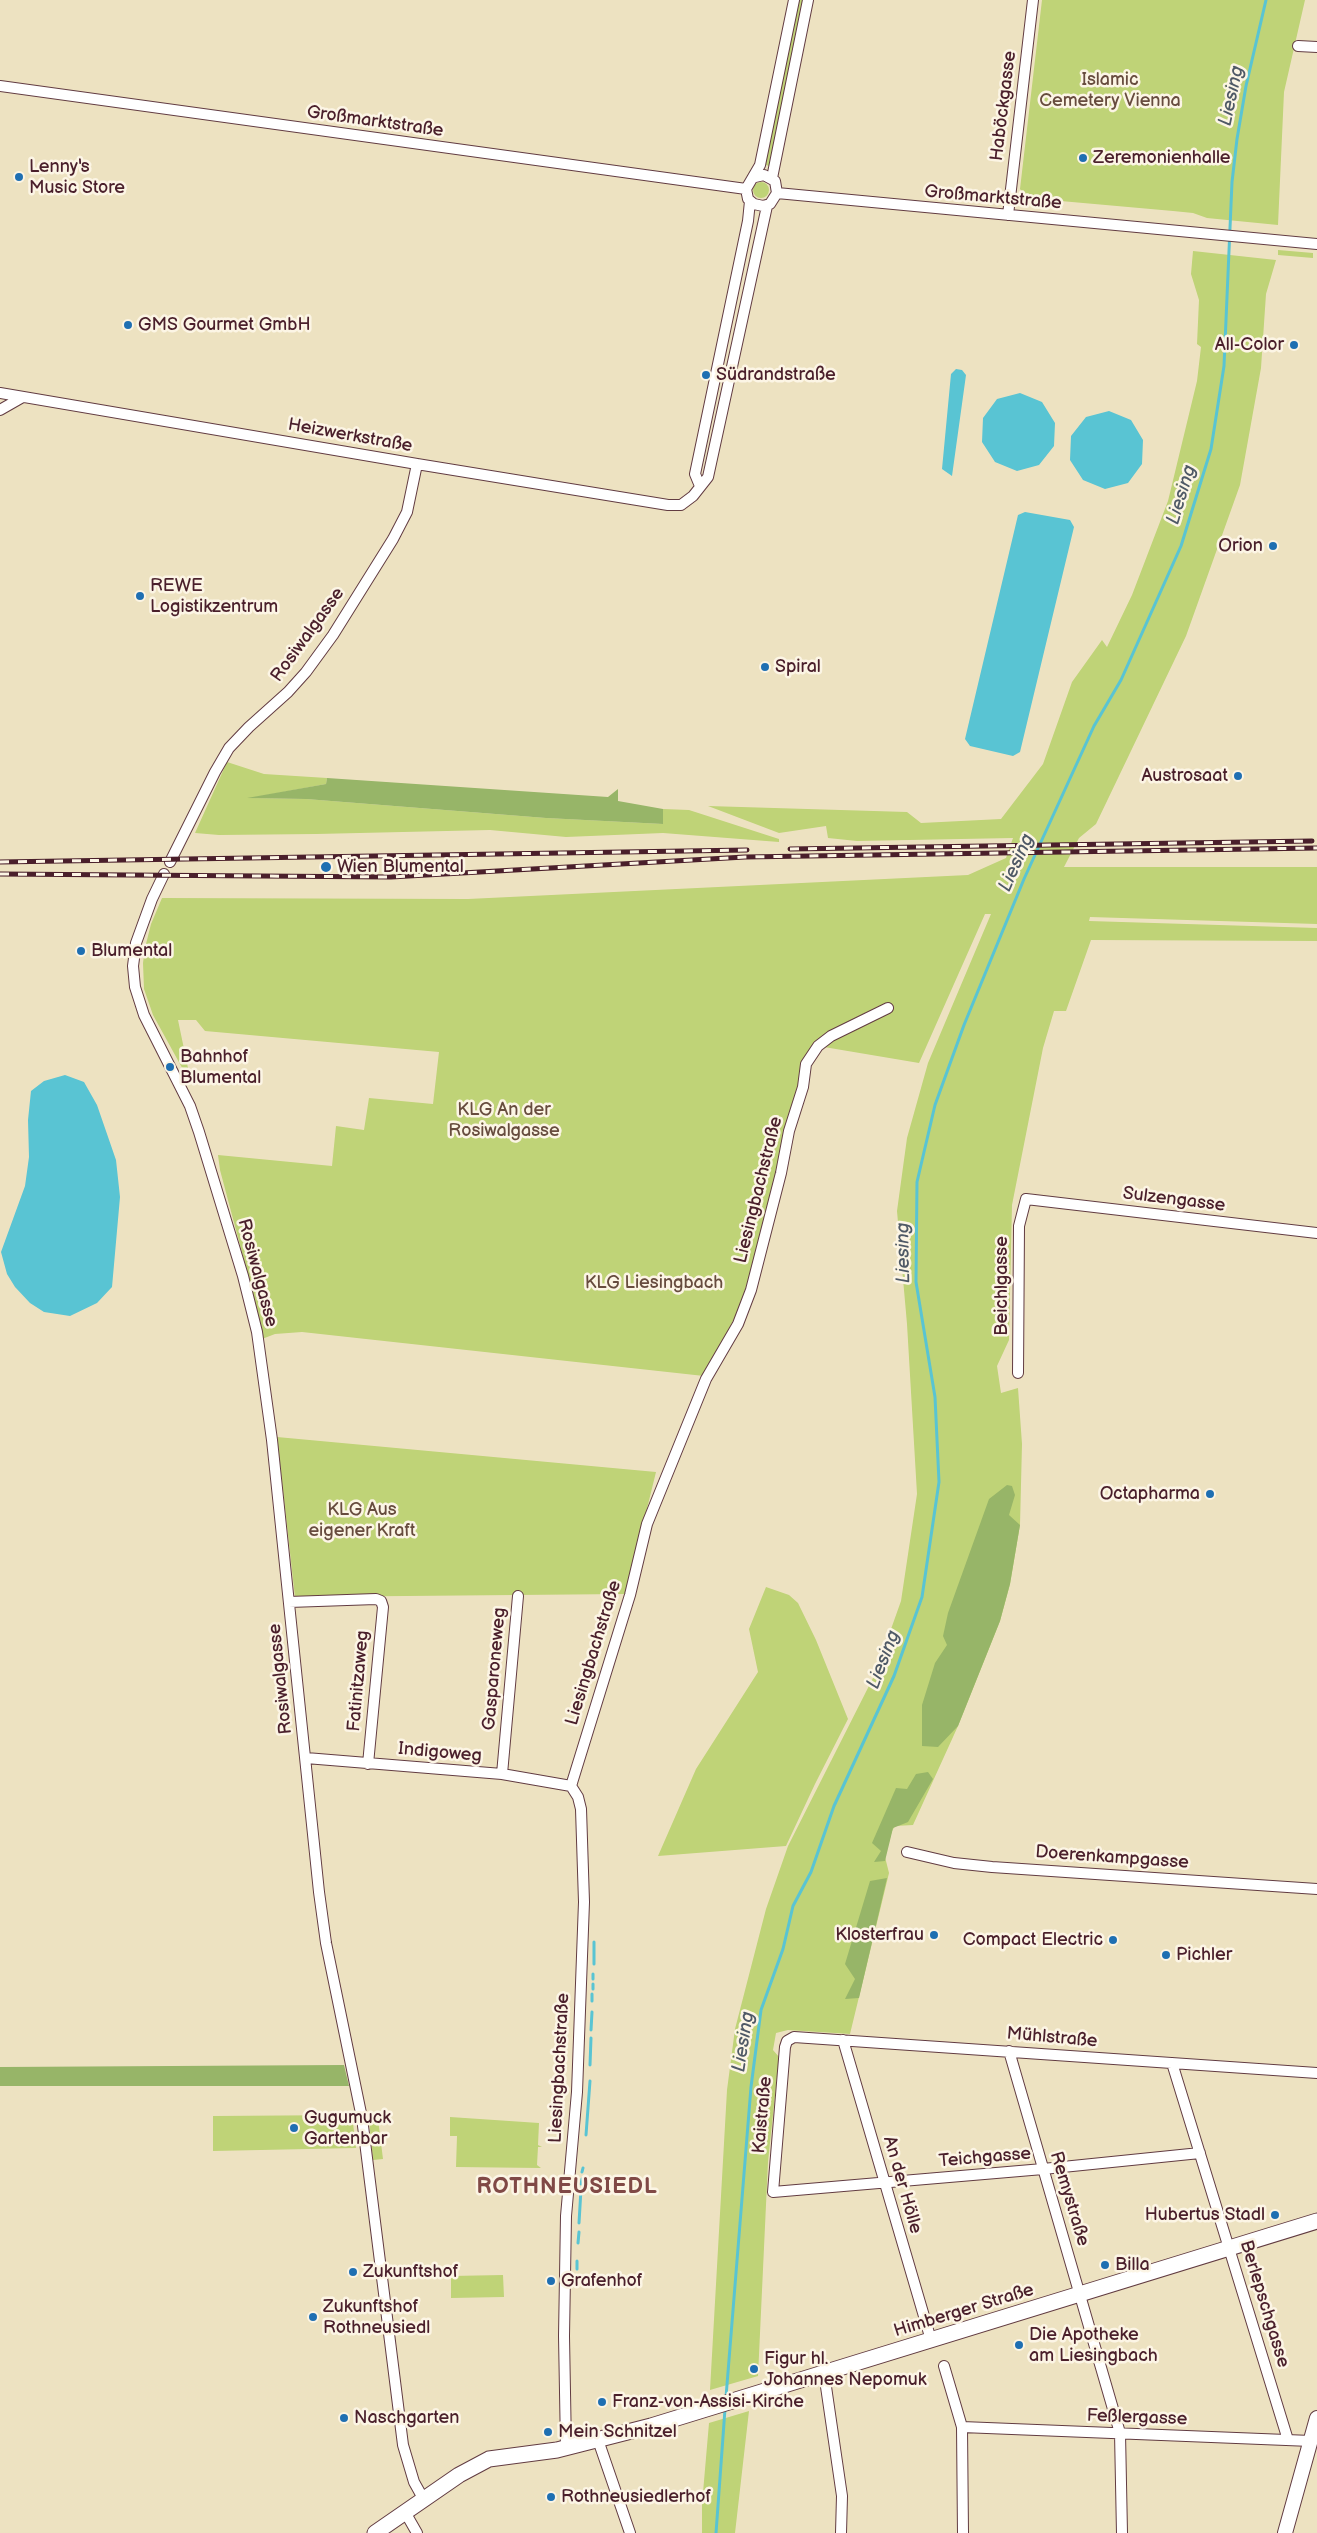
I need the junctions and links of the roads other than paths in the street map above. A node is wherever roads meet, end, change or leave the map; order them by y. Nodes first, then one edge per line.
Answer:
1 (794, 0) edge
2 (808, 0) edge
3 (1033, 0) edge
4 (1298, 46) dead end
5 (1317, 48) edge
6 (0, 86) edge
7 (754, 177) junction
8 (772, 178) junction
9 (746, 189) junction
10 (777, 193) junction
11 (750, 201) junction
12 (767, 206) junction
13 (1008, 215) junction
14 (1317, 244) edge
15 (0, 393) edge
16 (21, 398) junction
17 (0, 410) edge
18 (417, 464) junction
19 (700, 486) junction
20 (170, 862) dead end
21 (164, 874) dead end
22 (888, 1008) dead end
23 (1026, 1199) joint
24 (1317, 1233) edge
25 (1018, 1373) dead end
26 (518, 1596) dead end
27 (289, 1602) junction
28 (306, 1758) junction
29 (368, 1764) junction
30 (502, 1774) junction
31 (571, 1786) junction
32 (906, 1852) dead end
33 (1317, 1889) edge
34 (843, 2040) junction
35 (787, 2041) joint
36 (1009, 2052) junction
37 (1172, 2063) junction
38 (1317, 2073) edge
39 (1200, 2153) junction
40 (1043, 2169) junction
41 (885, 2183) junction
42 (773, 2192) joint
43 (1317, 2221) edge
44 (1230, 2248) junction
45 (1081, 2295) junction
46 (930, 2340) junction
47 (944, 2366) dead end
48 (824, 2373) junction
49 (1317, 2418) edge
50 (962, 2427) junction
51 (1120, 2433) junction
52 (598, 2440) junction
53 (1288, 2440) junction
54 (1310, 2441) junction
55 (566, 2442) junction
56 (424, 2500) junction
57 (405, 2512) junction
58 (375, 2533) edge
59 (417, 2533) edge
60 (630, 2533) edge
61 (841, 2533) edge
62 (963, 2533) edge
63 (1122, 2533) edge
64 (1286, 2533) edge

1 - 7 street
2 - 8 street
3 - 13 street, Haböckgasse
4 - 5 street
6 - 9 street, Großmarktstraße
7 - 8 street
7 - 9 street
8 - 10 street
9 - 11 street
10 - 12 street
10 - 13 street, Großmarktstraße
11 - 12 street
11 - 19 street
12 - 19 street
13 - 14 street, Großmarktstraße
15 - 16 street, Heizwerkstraße
16 - 17 street
16 - 18 street, Heizwerkstraße
18 - 19 street, Heizwerkstraße
18 - 20 street, Rosiwalgasse
21 - 27 street, Rosiwalgasse
22 - 31 street, Liesingbachstraße
23 - 24 street, Sulzengasse
23 - 25 street, Beichlgasse
26 - 30 street, Gasparoneweg
27 - 28 street, Rosiwalgasse
27 - 29 street, Fatinitzaweg
28 - 29 street, Indigoweg
28 - 56 street, Rosiwalgasse
29 - 30 street, Indigoweg
30 - 31 street, Indigoweg
31 - 55 street, Liesingbachstraße
32 - 33 street, Doerenkampgasse
34 - 35 street, Mühlstraße
34 - 36 street, Mühlstraße
34 - 41 street, An der Hölle
35 - 42 street, Kaistraße
36 - 37 street, Mühlstraße
36 - 40 street, Remystraße
37 - 38 street, Mühlstraße
37 - 39 street, Berlepschgasse
39 - 40 street, Teichgasse
39 - 44 street, Berlepschgasse
40 - 41 street, Teichgasse
40 - 45 street, Remystraße
41 - 42 street, Teichgasse
41 - 46 street, An der Hölle
43 - 44 main road, Himberger Straße
44 - 45 main road, Himberger Straße
44 - 53 street, Berlepschgasse
45 - 46 main road, Himberger Straße
45 - 51 street, Remystraße
46 - 48 main road, Himberger Straße
47 - 50 street
48 - 52 main road, Himberger Straße
48 - 61 street
49 - 54 main road
50 - 51 street, Feßlergasse
50 - 62 street
51 - 53 street, Feßlergasse
51 - 63 street, Remystraße
52 - 55 main road, Himberger Straße
52 - 60 street
53 - 54 street, Feßlergasse
54 - 64 main road
55 - 56 main road, Himberger Straße
56 - 57 main road, Himberger Straße
57 - 58 main road, Himberger Straße
57 - 59 street

